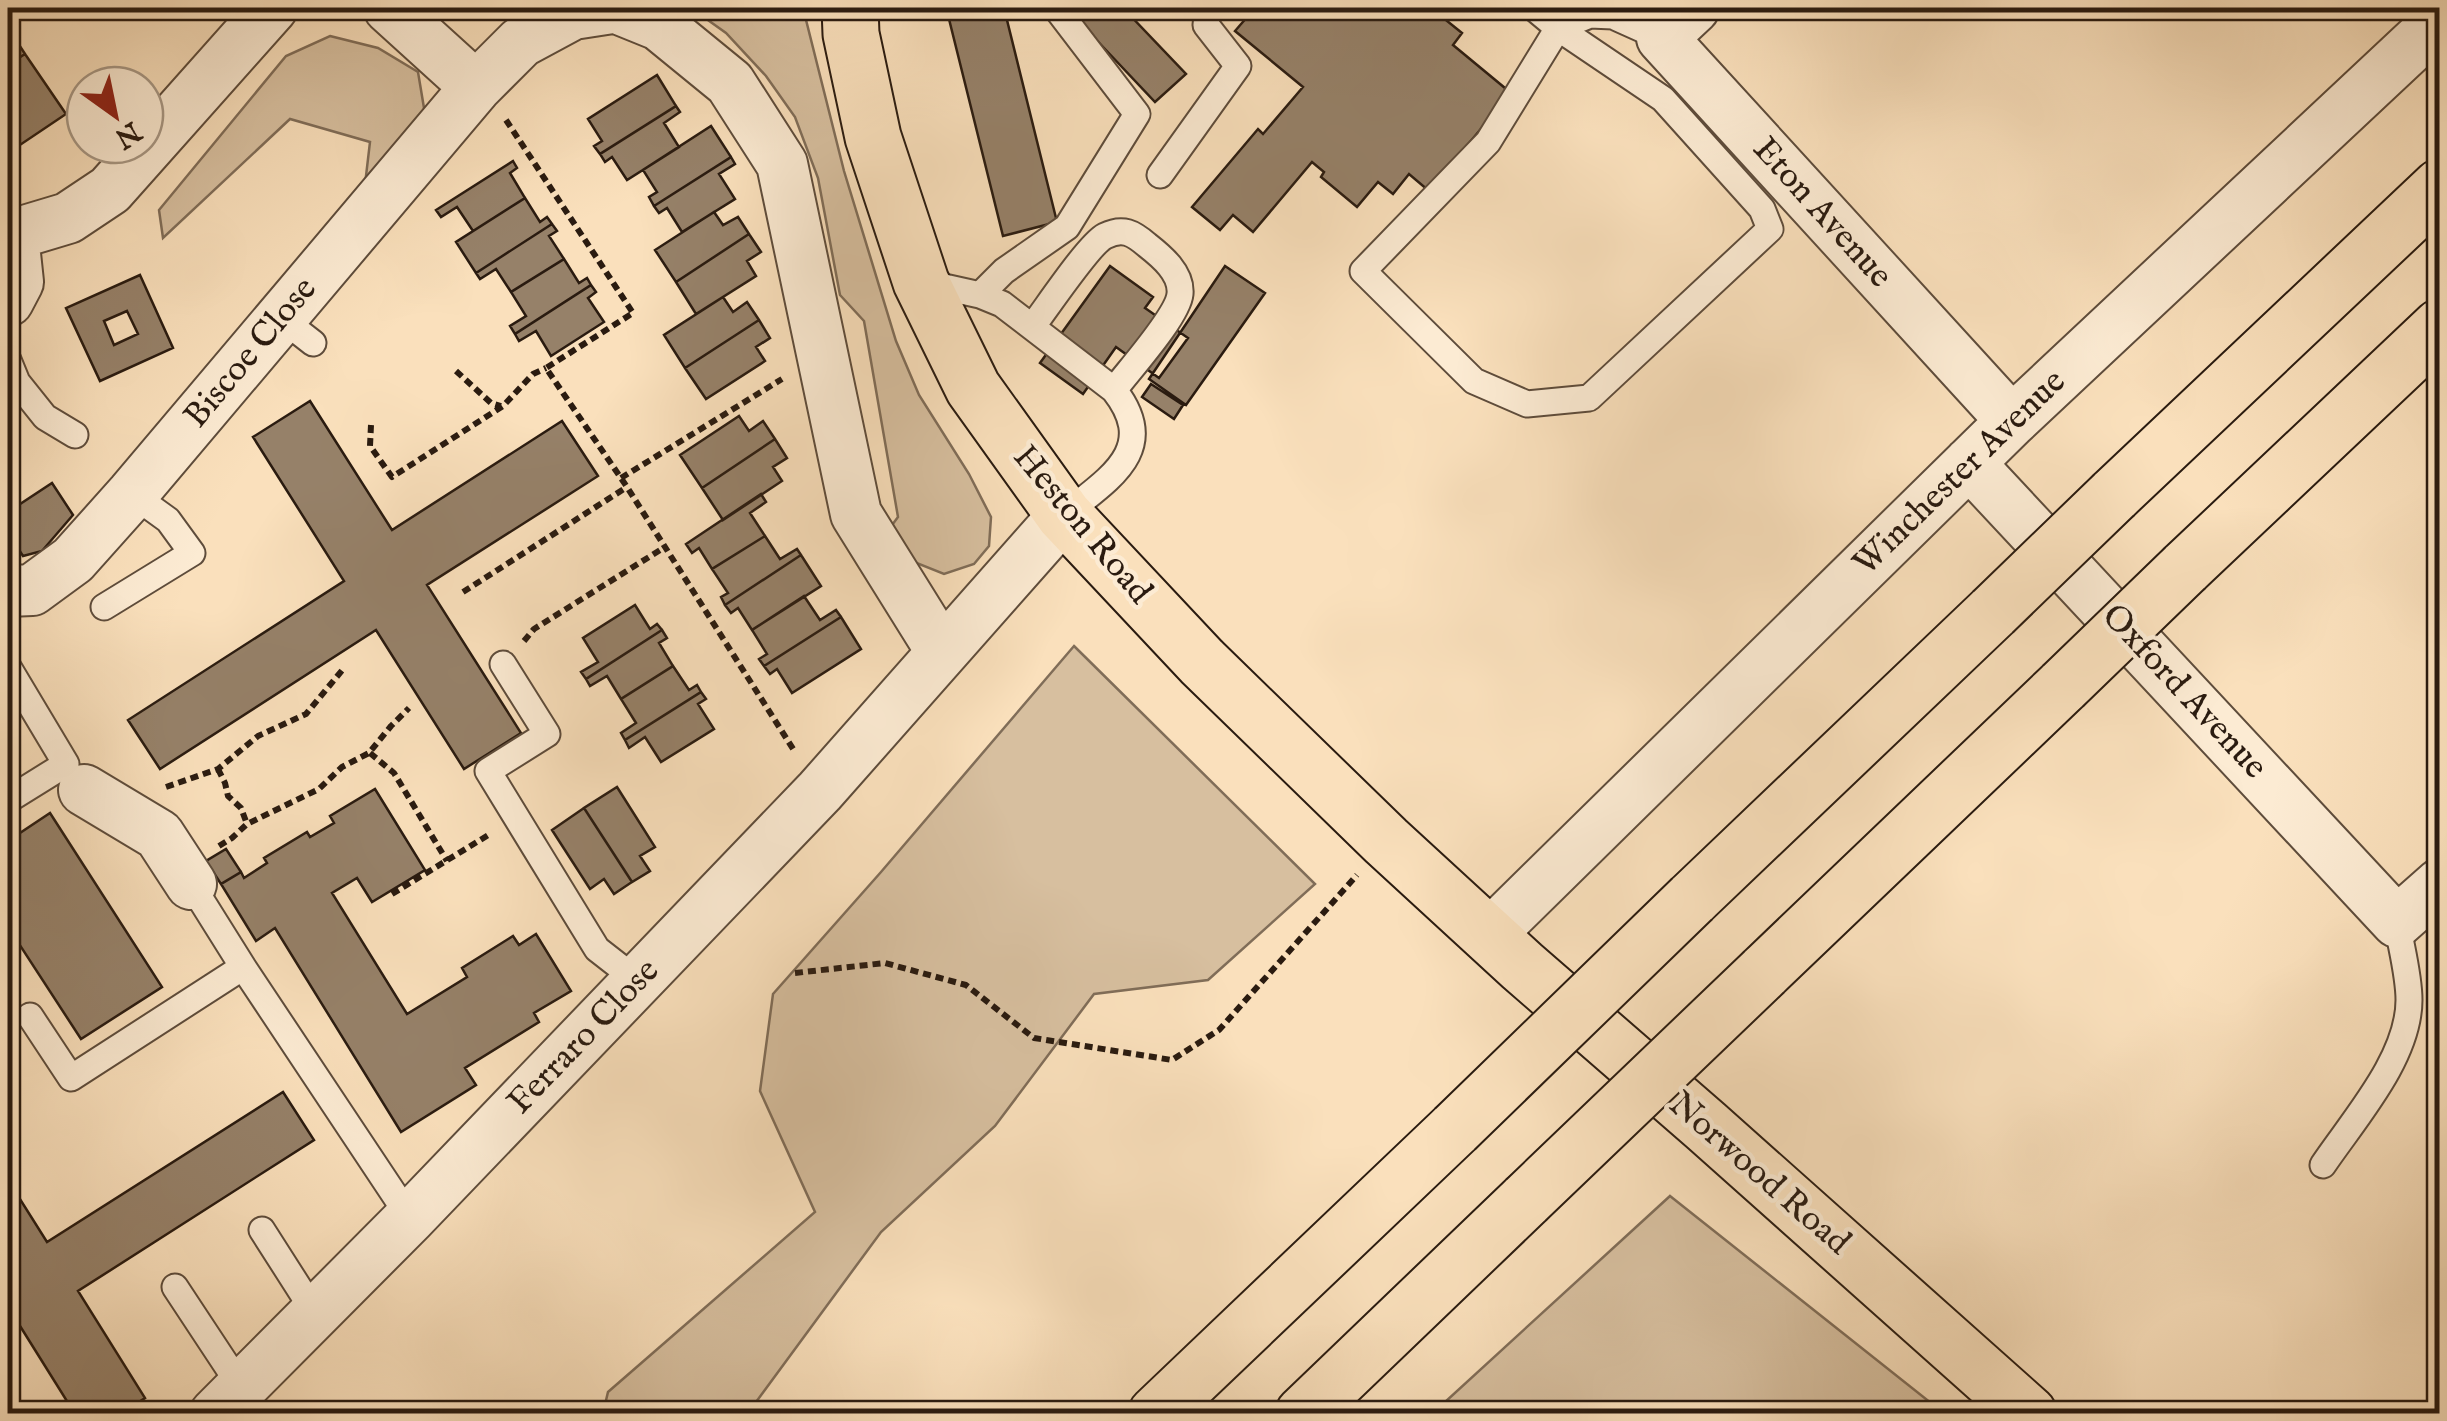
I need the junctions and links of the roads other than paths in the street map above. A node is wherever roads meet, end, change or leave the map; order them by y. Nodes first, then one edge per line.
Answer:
1 (272, 8) edge
2 (389, 8) edge
3 (614, 8) edge
4 (850, 8) edge
5 (1056, 8) edge
6 (1208, 8) edge
7 (1534, 8) edge
8 (2440, 20) edge
9 (1678, 23) edge
10 (1558, 28) junction
11 (476, 87) junction
12 (1160, 174) dead end
13 (2440, 187) edge
14 (10, 235) edge
15 (921, 282) junction
16 (980, 295) junction
17 (8, 301) edge
18 (1032, 326) junction
19 (2440, 327) edge
20 (8, 360) edge
21 (1114, 390) junction
22 (2012, 420) junction
23 (75, 435) dead end
24 (1969, 463) junction
25 (132, 494) junction
26 (1064, 515) junction
27 (8, 591) edge
28 (104, 607) dead end
29 (942, 652) junction
30 (503, 664) road end
31 (8, 667) edge
32 (86, 786) junction
33 (8, 800) edge
34 (186, 876) joint
35 (2440, 884) edge
36 (2398, 922) junction
37 (1488, 936) junction
38 (244, 967) junction
39 (638, 981) junction
40 (30, 1016) dead end
41 (2323, 1166) dead end
42 (410, 1218) junction
43 (262, 1230) dead end
44 (175, 1287) dead end
45 (316, 1313) junction
46 (228, 1400) edge
47 (1156, 1414) edge
48 (1303, 1414) edge
49 (2029, 1414) edge

1 - 14 street
2 - 11 street
3 - 11 street, Biscoe Close
3 - 29 street, Biscoe Close
4 - 15 main road, Heston Road
5 - 16 lane
6 - 12 lane
7 - 10 lane
8 - 22 street, Winchester Avenue
9 - 10 lane
9 - 22 street, Eton Avenue
10 - 10 lane
11 - 25 street, Biscoe Close
13 - 47 main road, bridge
14 - 17 street
15 - 16 lane
15 - 26 main road, Heston Road
16 - 18 lane
18 - 21 lane
18 - 21 lane
19 - 48 main road, bridge
20 - 23 lane
21 - 26 lane
22 - 24 street, Winchester Avenue
24 - 36 street, Oxford Avenue
24 - 37 street, Winchester Avenue
25 - 27 street, Biscoe Close
25 - 28 lane
26 - 29 street, Ferraro Close
26 - 37 main road, Heston Road
29 - 39 street, Ferraro Close
30 - 39 lane
31 - 32 lane
32 - 33 lane
32 - 34 street
34 - 38 lane
35 - 36 street
36 - 41 lane
37 - 49 main road, Norwood Road
38 - 40 lane
38 - 42 lane
39 - 42 street, Ferraro Close
42 - 45 street, Ferraro Close
43 - 45 lane
44 - 46 lane
45 - 46 street, Ferraro Close

